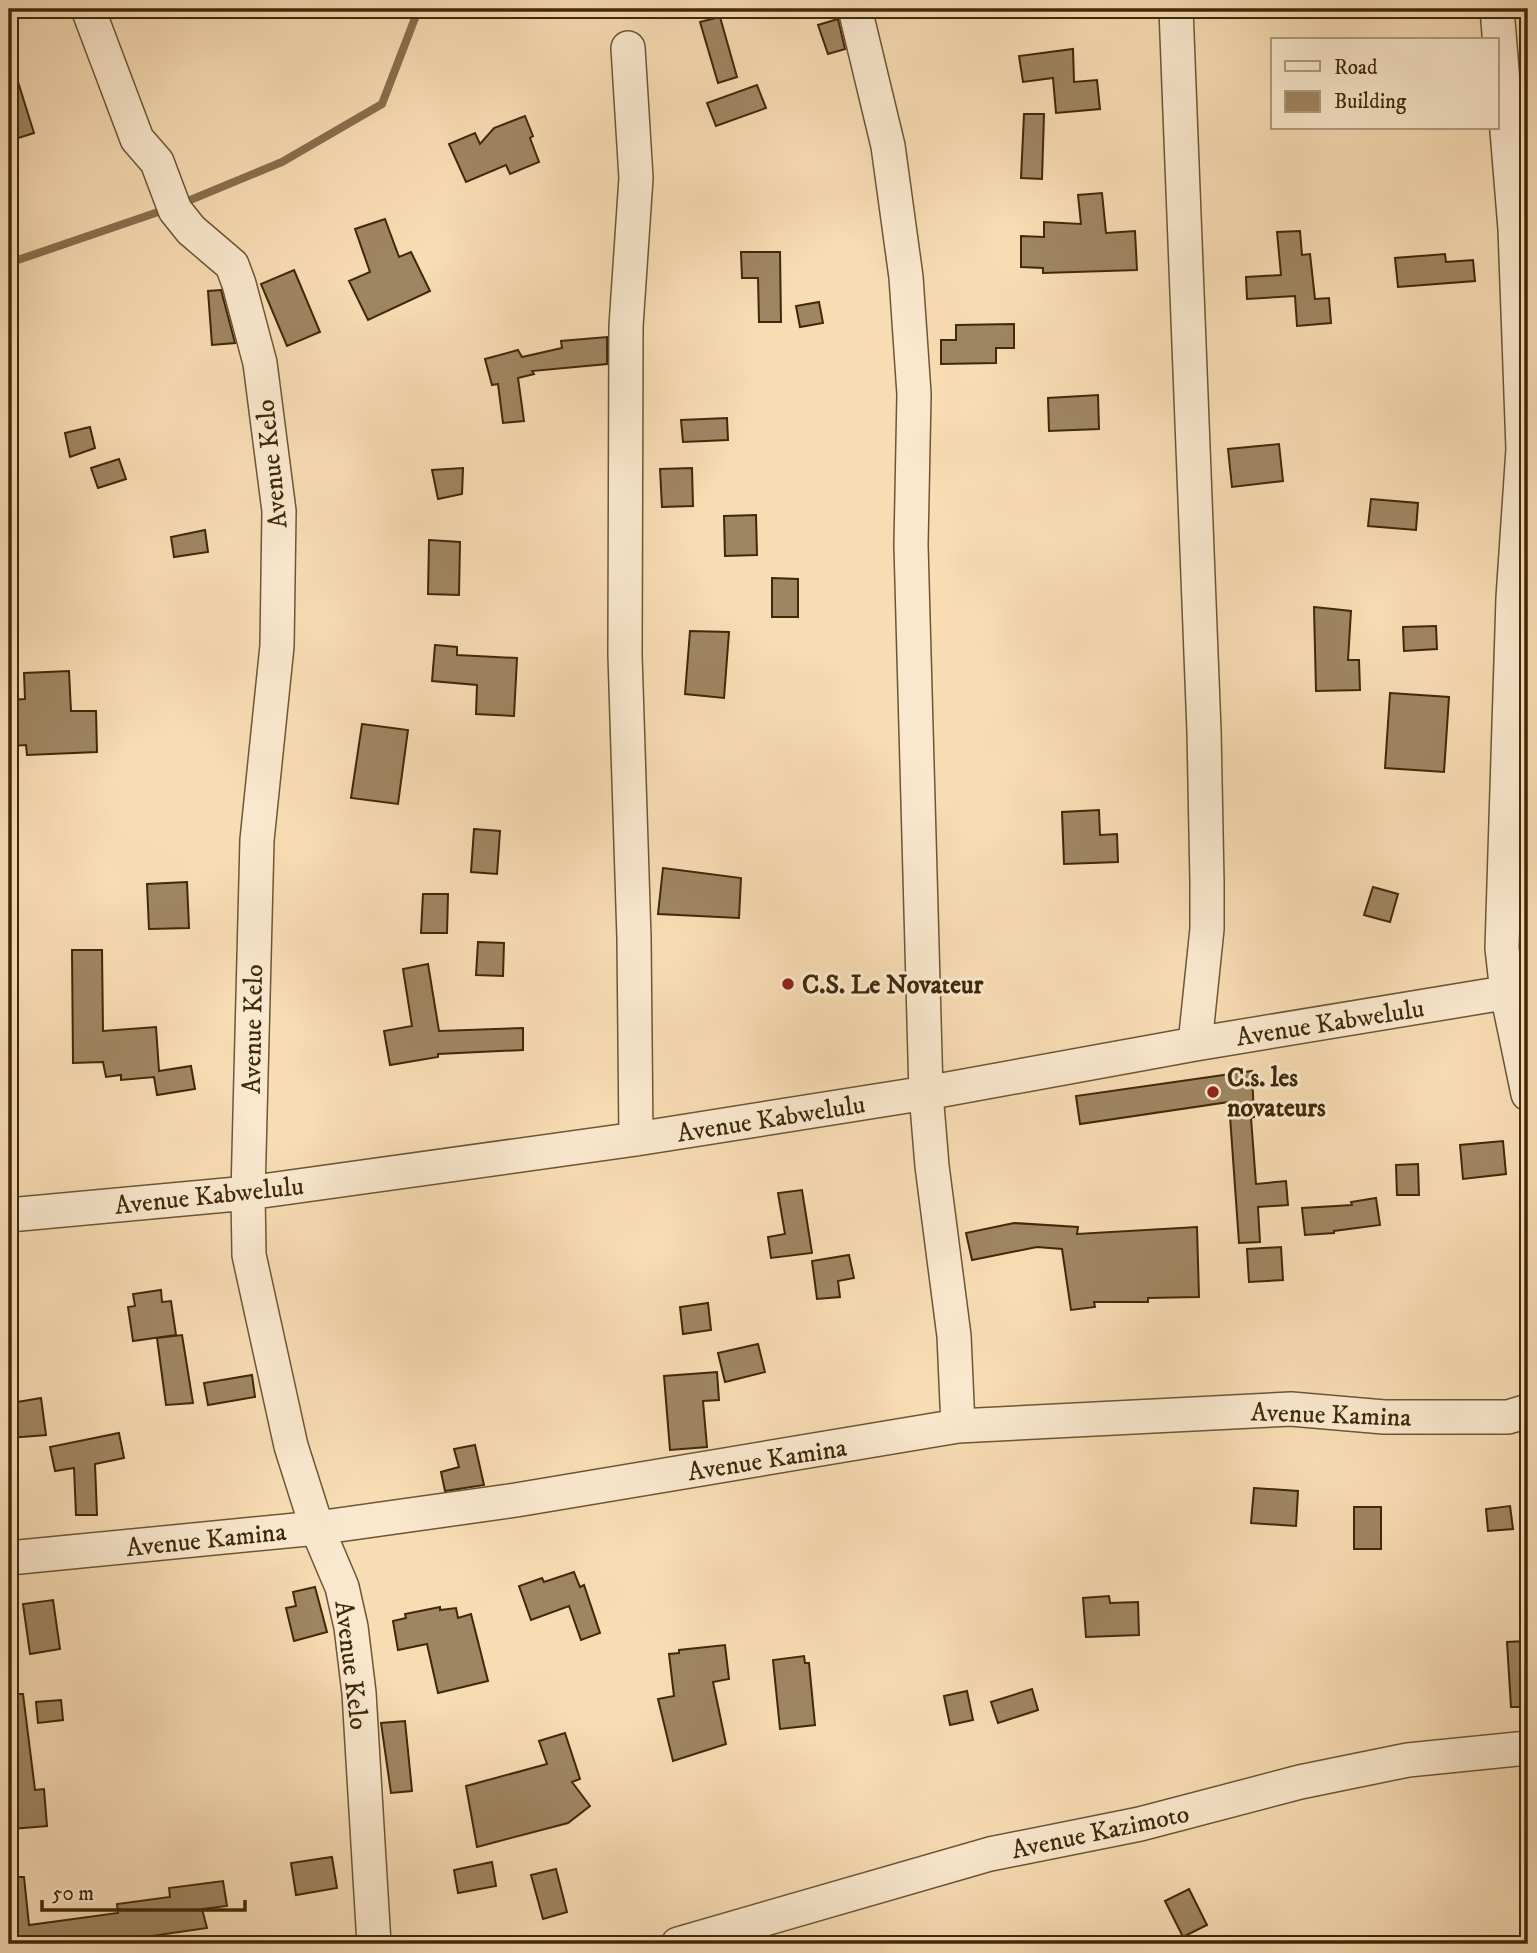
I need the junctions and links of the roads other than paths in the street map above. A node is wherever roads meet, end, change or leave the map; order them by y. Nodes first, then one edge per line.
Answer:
1 (88, 9) edge
2 (855, 9) edge
3 (1176, 9) edge
4 (1497, 9) edge
5 (628, 48) dead end
6 (1518, 991) edge
7 (1195, 1044) junction
8 (926, 1093) junction
9 (1528, 1094) edge
10 (636, 1139) junction
11 (248, 1193) junction
12 (9, 1215) edge
13 (1528, 1411) edge
14 (958, 1426) junction
15 (317, 1528) junction
16 (9, 1558) edge
17 (1528, 1748) edge
18 (374, 1944) edge
19 (678, 1944) edge

1 - 11 street, Avenue Kelo
2 - 8 street
3 - 7 street
4 - 6 street
5 - 10 street
6 - 7 street, Avenue Kabwelulu
6 - 9 street
7 - 8 street, Avenue Kabwelulu
8 - 10 street, Avenue Kabwelulu
8 - 14 street
10 - 11 street, Avenue Kabwelulu
11 - 12 street, Avenue Kabwelulu
11 - 15 street, Avenue Kelo
13 - 14 street, Avenue Kamina
14 - 15 street, Avenue Kamina
15 - 16 street, Avenue Kamina
15 - 18 street, Avenue Kelo
17 - 19 street, Avenue Kazimoto

